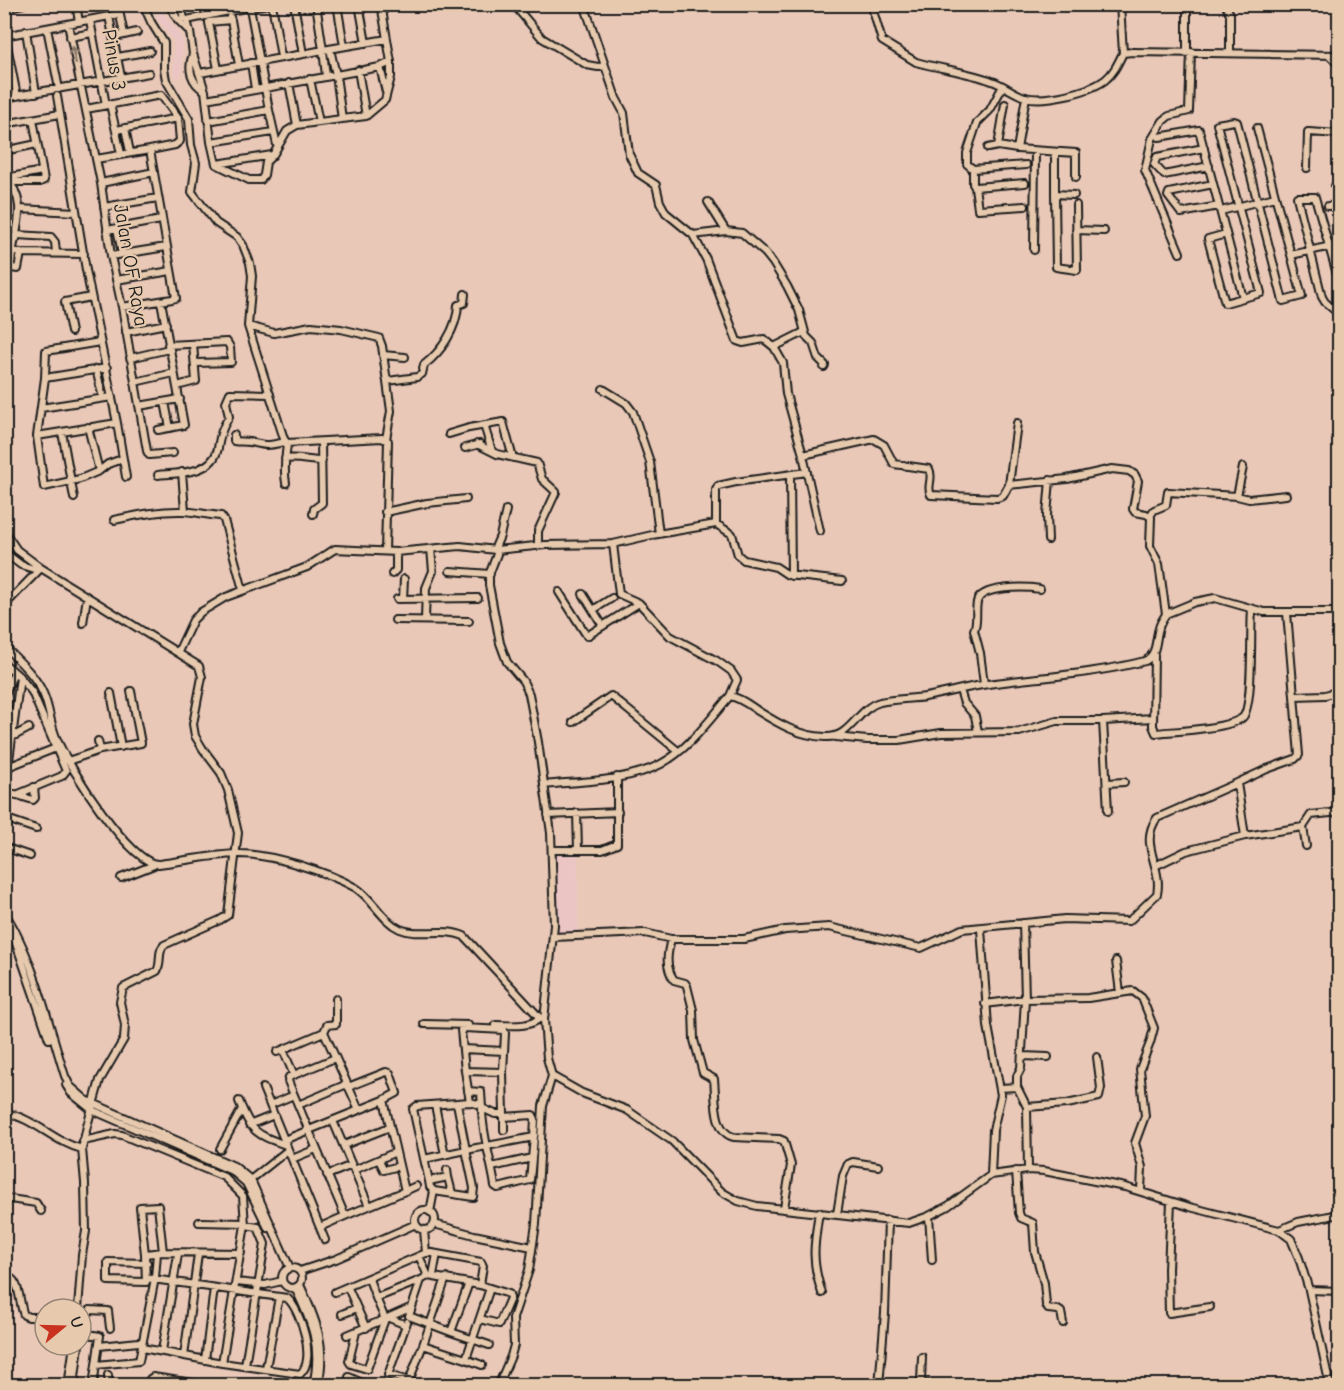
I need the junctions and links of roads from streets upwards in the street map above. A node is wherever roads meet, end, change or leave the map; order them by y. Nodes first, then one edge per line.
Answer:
1 (23, 4) edge
2 (76, 4) edge
3 (143, 4) edge
4 (180, 4) edge
5 (217, 4) edge
6 (268, 4) edge
7 (272, 4) edge
8 (294, 4) edge
9 (315, 4) edge
10 (337, 4) edge
11 (359, 4) edge
12 (381, 4) edge
13 (584, 4) edge
14 (871, 4) edge
15 (1120, 4) edge
16 (1187, 4) edge
17 (1225, 4) edge
18 (118, 6) dead end
19 (515, 6) edge
20 (4, 8) edge
21 (250, 8) junction
22 (229, 11) junction
23 (219, 13) junction
24 (120, 14) junction
25 (208, 15) junction
26 (110, 16) junction
27 (183, 19) junction
28 (90, 20) junction
29 (231, 20) junction
30 (79, 22) junction
31 (209, 23) junction
32 (68, 24) junction
33 (47, 28) junction
34 (26, 31) junction
35 (137, 32) dead end
36 (92, 33) junction
37 (124, 34) junction
38 (5, 35) edge
39 (70, 37) junction
40 (115, 37) junction
41 (387, 39) junction
42 (366, 43) junction
43 (344, 46) junction
44 (327, 49) junction
45 (150, 51) dead end
46 (1189, 52) junction
47 (1123, 53) junction
48 (193, 54) junction
49 (303, 54) junction
50 (1230, 54) junction
51 (1329, 55) junction
52 (1340, 55) edge
53 (118, 57) junction
54 (281, 57) junction
55 (260, 61) junction
56 (392, 62) junction
57 (251, 63) junction
58 (239, 65) junction
59 (605, 66) junction
60 (1340, 66) edge
61 (380, 67) junction
62 (218, 69) junction
63 (358, 70) junction
64 (149, 73) dead end
65 (200, 73) junction
66 (336, 75) junction
67 (326, 76) junction
68 (121, 78) junction
69 (310, 79) junction
70 (100, 81) junction
71 (289, 83) junction
72 (80, 85) junction
73 (1003, 87) junction
74 (59, 88) junction
75 (264, 88) junction
76 (255, 89) junction
77 (36, 93) junction
78 (387, 94) junction
79 (205, 95) junction
80 (17, 96) junction
81 (57, 96) dead end
82 (1026, 97) junction
83 (4, 98) edge
84 (1005, 104) dead end
85 (108, 105) junction
86 (86, 109) junction
87 (269, 110) junction
88 (60, 114) junction
89 (366, 116) junction
90 (178, 118) junction
91 (33, 119) junction
92 (342, 119) junction
93 (208, 121) junction
94 (319, 122) junction
95 (4, 124) edge
96 (297, 124) junction
97 (125, 128) junction
98 (1257, 128) dead end
99 (116, 130) junction
100 (273, 132) junction
101 (1340, 134) edge
102 (1159, 137) dead end
103 (211, 142) junction
104 (38, 144) junction
105 (277, 145) junction
106 (998, 146) junction
107 (988, 148) dead end
108 (1017, 148) junction
109 (1204, 148) junction
110 (150, 150) junction
111 (4, 151) edge
112 (1035, 151) junction
113 (130, 152) junction
114 (1055, 152) junction
115 (121, 154) junction
116 (273, 155) junction
117 (96, 159) junction
118 (216, 164) junction
119 (1026, 165) dead end
120 (1209, 166) junction
121 (1307, 168) dead end
122 (973, 169) junction
123 (154, 172) junction
124 (1076, 177) dead end
125 (7, 179) edge
126 (101, 183) junction
127 (1025, 183) dead end
128 (1213, 184) junction
129 (975, 187) junction
130 (1055, 194) junction
131 (1074, 195) dead end
132 (1275, 197) junction
133 (158, 198) junction
134 (708, 202) dead end
135 (1257, 202) junction
136 (1076, 205) dead end
137 (1340, 205) edge
138 (1025, 206) dead end
139 (1328, 206) dead end
140 (104, 207) junction
141 (1238, 207) junction
142 (1220, 208) junction
143 (19, 209) junction
144 (76, 212) junction
145 (161, 220) junction
146 (117, 228) junction
147 (107, 230) junction
148 (1076, 230) junction
149 (726, 231) junction
150 (1104, 231) dead end
151 (1226, 234) junction
152 (4, 236) edge
153 (693, 236) junction
154 (16, 237) junction
155 (1340, 244) edge
156 (1329, 246) junction
157 (166, 247) junction
158 (4, 249) edge
159 (1034, 250) dead end
160 (1311, 250) junction
161 (17, 252) junction
162 (56, 253) junction
163 (1180, 253) dead end
164 (84, 254) junction
165 (122, 254) junction
166 (1291, 255) junction
167 (111, 256) junction
168 (1337, 268) edge
169 (171, 271) junction
170 (116, 280) junction
171 (1340, 285) edge
172 (465, 294) dead end
173 (92, 297) junction
174 (1243, 298) junction
175 (160, 301) junction
176 (122, 307) junction
177 (1340, 315) edge
178 (166, 324) junction
179 (248, 326) junction
180 (71, 332) dead end
181 (126, 332) junction
182 (804, 332) junction
183 (100, 342) junction
184 (193, 344) junction
185 (169, 347) junction
186 (774, 347) junction
187 (383, 355) junction
188 (405, 357) dead end
189 (130, 358) junction
190 (196, 363) junction
191 (824, 367) dead end
192 (106, 368) junction
193 (96, 369) junction
194 (174, 373) junction
195 (45, 378) junction
196 (388, 381) junction
197 (135, 382) junction
198 (177, 386) junction
199 (603, 389) dead end
200 (270, 394) junction
201 (112, 397) junction
202 (103, 398) junction
203 (180, 399) junction
204 (165, 402) junction
205 (140, 406) junction
206 (41, 408) junction
207 (117, 423) junction
208 (1017, 423) dead end
209 (484, 425) junction
210 (88, 427) junction
211 (170, 428) junction
212 (158, 430) dead end
213 (62, 432) junction
214 (449, 434) dead end
215 (234, 435) dead end
216 (37, 436) junction
217 (386, 439) junction
218 (489, 441) junction
219 (286, 442) junction
220 (321, 442) junction
221 (477, 444) junction
222 (465, 448) dead end
223 (492, 451) junction
224 (173, 453) dead end
225 (803, 455) junction
226 (513, 458) junction
227 (123, 459) junction
228 (285, 459) junction
229 (322, 461) junction
230 (1243, 467) dead end
231 (99, 471) junction
232 (183, 472) junction
233 (807, 472) junction
234 (790, 475) junction
235 (158, 476) dead end
236 (126, 477) dead end
237 (1050, 480) junction
238 (71, 481) junction
239 (285, 483) dead end
240 (1009, 485) junction
241 (1286, 495) dead end
242 (1236, 496) junction
243 (74, 498) dead end
244 (465, 499) dead end
245 (506, 510) dead end
246 (185, 511) junction
247 (386, 512) junction
248 (313, 514) dead end
249 (1150, 516) junction
250 (114, 520) dead end
251 (716, 524) junction
252 (4, 531) edge
253 (820, 531) dead end
254 (659, 534) junction
255 (1047, 540) dead end
256 (613, 544) junction
257 (538, 546) junction
258 (431, 549) junction
259 (495, 550) junction
260 (385, 551) junction
261 (4, 552) edge
262 (396, 552) junction
263 (39, 569) junction
264 (450, 571) dead end
265 (392, 574) dead end
266 (489, 574) junction
267 (791, 576) junction
268 (404, 579) dead end
269 (842, 580) dead end
270 (1040, 589) dead end
271 (243, 590) junction
272 (559, 592) dead end
273 (583, 594) dead end
274 (87, 597) junction
275 (478, 598) dead end
276 (612, 598) dead end
277 (425, 599) junction
278 (639, 603) junction
279 (4, 606) edge
280 (1252, 609) junction
281 (593, 610) junction
282 (1340, 612) edge
283 (1287, 613) junction
284 (1166, 614) junction
285 (395, 620) dead end
286 (425, 620) junction
287 (468, 621) dead end
288 (83, 623) dead end
289 (603, 626) junction
290 (4, 646) edge
291 (178, 652) junction
292 (1154, 652) junction
293 (4, 663) edge
294 (17, 675) junction
295 (984, 684) junction
296 (960, 690) junction
297 (131, 691) dead end
298 (1340, 691) edge
299 (111, 693) dead end
300 (730, 696) junction
301 (1295, 696) junction
302 (4, 697) edge
303 (4, 710) edge
304 (15, 713) junction
305 (1154, 718) junction
306 (1103, 721) junction
307 (573, 722) dead end
308 (14, 724) junction
309 (29, 728) dead end
310 (20, 732) junction
311 (978, 732) junction
312 (8, 736) edge
313 (836, 737) junction
314 (98, 741) dead end
315 (121, 747) junction
316 (57, 748) junction
317 (99, 750) junction
318 (678, 751) junction
319 (69, 761) junction
320 (7, 766) edge
321 (617, 777) junction
322 (1124, 782) dead end
323 (1107, 783) junction
324 (1237, 783) junction
325 (544, 785) junction
326 (34, 787) junction
327 (5, 793) edge
328 (16, 795) junction
329 (618, 812) junction
330 (1108, 812) dead end
331 (1340, 812) edge
332 (577, 813) junction
333 (548, 814) junction
334 (4, 818) edge
335 (1303, 827) junction
336 (36, 829) dead end
337 (1245, 836) junction
338 (1306, 846) dead end
339 (4, 847) edge
340 (553, 850) junction
341 (578, 850) junction
342 (236, 854) junction
343 (30, 856) dead end
344 (155, 864) junction
345 (1155, 866) junction
346 (121, 878) dead end
347 (4, 912) edge
348 (4, 920) edge
349 (1023, 923) junction
350 (981, 929) junction
351 (553, 937) junction
352 (671, 939) junction
353 (1116, 961) dead end
354 (1120, 993) junction
355 (336, 999) dead end
356 (1025, 999) junction
357 (985, 1004) junction
358 (542, 1019) junction
359 (424, 1024) dead end
360 (324, 1032) junction
361 (463, 1049) junction
362 (504, 1051) junction
363 (1022, 1056) junction
364 (1048, 1057) dead end
365 (1097, 1057) dead end
366 (335, 1058) junction
367 (465, 1071) junction
368 (503, 1072) junction
369 (294, 1075) junction
370 (552, 1076) junction
371 (348, 1085) junction
372 (263, 1088) dead end
373 (1000, 1088) junction
374 (1017, 1088) junction
375 (468, 1091) junction
376 (294, 1095) junction
377 (384, 1100) junction
378 (239, 1101) dead end
379 (470, 1102) junction
380 (457, 1103) junction
381 (270, 1105) junction
382 (298, 1105) junction
383 (435, 1105) junction
384 (93, 1107) junction
385 (482, 1107) junction
386 (1027, 1107) junction
387 (242, 1109) junction
388 (358, 1110) junction
389 (4, 1113) edge
390 (495, 1114) junction
391 (274, 1115) junction
392 (504, 1116) junction
393 (333, 1120) junction
394 (482, 1120) junction
395 (249, 1125) junction
396 (390, 1127) junction
397 (309, 1130) junction
398 (504, 1130) dead end
399 (534, 1137) junction
400 (83, 1145) junction
401 (286, 1145) junction
402 (344, 1145) junction
403 (488, 1146) junction
404 (220, 1149) dead end
405 (316, 1149) junction
406 (466, 1150) junction
407 (396, 1152) junction
408 (445, 1155) junction
409 (532, 1158) junction
410 (292, 1159) junction
411 (424, 1159) junction
412 (379, 1160) junction
413 (399, 1166) junction
414 (878, 1166) dead end
415 (492, 1167) junction
416 (353, 1168) junction
417 (1028, 1170) junction
418 (1016, 1172) junction
419 (327, 1175) junction
420 (991, 1176) junction
421 (429, 1181) junction
422 (248, 1182) junction
423 (416, 1186) dead end
424 (405, 1191) junction
425 (434, 1191) junction
426 (1141, 1191) junction
427 (452, 1193) junction
428 (473, 1197) junction
429 (4, 1198) edge
430 (481, 1198) dead end
431 (1171, 1202) junction
432 (369, 1206) junction
433 (784, 1209) junction
434 (40, 1211) dead end
435 (430, 1212) junction
436 (819, 1212) junction
437 (837, 1214) junction
438 (1340, 1214) edge
439 (345, 1216) junction
440 (929, 1216) junction
441 (888, 1220) junction
442 (199, 1222) dead end
443 (245, 1224) junction
444 (416, 1224) junction
445 (434, 1224) junction
446 (320, 1227) junction
447 (424, 1230) junction
448 (1279, 1230) junction
449 (325, 1239) dead end
450 (532, 1247) junction
451 (160, 1252) junction
452 (241, 1253) junction
453 (145, 1254) junction
454 (178, 1254) junction
455 (198, 1254) junction
456 (423, 1254) junction
457 (437, 1254) junction
458 (932, 1260) dead end
459 (147, 1263) junction
460 (288, 1268) junction
461 (300, 1271) junction
462 (4, 1275) edge
463 (430, 1276) junction
464 (146, 1278) junction
465 (155, 1278) junction
466 (447, 1278) junction
467 (369, 1279) junction
468 (421, 1280) junction
469 (175, 1281) junction
470 (282, 1281) junction
471 (236, 1282) junction
472 (469, 1283) junction
473 (194, 1285) junction
474 (258, 1285) junction
475 (480, 1285) junction
476 (298, 1287) junction
477 (214, 1288) junction
478 (348, 1288) junction
479 (490, 1288) junction
480 (235, 1290) junction
481 (1309, 1290) junction
482 (1340, 1291) edge
483 (335, 1293) dead end
484 (822, 1293) dead end
485 (258, 1294) junction
486 (79, 1297) edge
487 (279, 1297) junction
488 (376, 1298) junction
489 (412, 1307) junction
490 (1210, 1307) dead end
491 (357, 1308) junction
492 (93, 1310) edge
493 (342, 1314) dead end
494 (33, 1316) edge
495 (409, 1316) junction
496 (387, 1318) junction
497 (480, 1319) junction
498 (1063, 1323) dead end
499 (430, 1324) junction
500 (406, 1325) junction
501 (110, 1328) dead end
502 (366, 1328) junction
503 (356, 1332) junction
504 (451, 1332) junction
505 (93, 1335) edge
506 (347, 1335) dead end
507 (473, 1339) junction
508 (140, 1345) junction
509 (423, 1345) junction
510 (489, 1345) dead end
511 (99, 1346) junction
512 (162, 1351) junction
513 (184, 1356) junction
514 (72, 1357) edge
515 (78, 1357) edge
516 (922, 1357) dead end
517 (466, 1359) junction
518 (205, 1360) junction
519 (222, 1363) junction
520 (96, 1365) junction
521 (245, 1365) junction
522 (482, 1365) dead end
523 (266, 1368) junction
524 (108, 1375) dead end
525 (349, 1377) dead end
526 (180, 1383) edge
527 (199, 1384) edge
528 (921, 1384) edge
529 (68, 1386) edge
530 (74, 1386) edge
531 (93, 1386) edge
532 (109, 1386) edge
533 (149, 1386) edge
534 (213, 1386) edge
535 (313, 1386) edge
536 (318, 1386) edge
537 (369, 1386) edge
538 (498, 1386) edge
539 (879, 1386) edge
540 (936, 1386) edge
541 (1330, 1386) edge

1 - 20 street
2 - 30 street
3 - 179 street
4 - 27 street
5 - 23 street
6 - 21 street
7 - 54 street
8 - 49 street
9 - 44 street
10 - 43 street
11 - 42 street
12 - 41 street
13 - 59 street
14 - 73 street
15 - 47 street
16 - 46 street
17 - 50 street
18 - 24 street
19 - 59 street
21 - 22 street
21 - 55 street
22 - 23 street
22 - 29 street
23 - 25 street
24 - 26 street
24 - 37 street
25 - 27 street
25 - 31 street
26 - 28 street
26 - 40 street
27 - 48 street
28 - 30 street
28 - 36 street, Pinus 3
29 - 31 street
29 - 58 street
30 - 32 street
31 - 62 street
32 - 33 street
32 - 39 street, Jalan OF Raya
33 - 34 street
33 - 74 street
34 - 38 street
34 - 77 street
35 - 37 street
36 - 39 street
36 - 70 street, Pinus 3
37 - 40 street
38 - 80 street
72 -> 39 street, Jalan OF Raya
40 - 53 street
41 - 42 street
41 - 56 street
42 - 43 street
43 - 44 street
44 - 49 street
44 - 66 street
44 - 67 street
45 - 53 street
46 - 47 street
46 - 50 street
46 - 163 street
47 - 82 street
48 - 65 street
48 - 79 street
49 - 54 street
50 - 51 street
51 - 52 street
51 - 60 street
53 - 68 street
54 - 55 street
55 - 57 street
55 - 75 street
56 - 61 street
56 - 78 street
57 - 58 street
57 - 76 street
58 - 62 street
59 - 153 street
61 - 63 street
61 - 78 street
62 - 65 street
63 - 66 street
63 - 89 street
64 - 68 street
65 - 79 street
66 - 67 street
66 - 92 street
67 - 69 street
68 - 70 street
69 - 71 street
69 - 94 street
70 - 72 street
70 - 85 street, Pinus 3
71 - 75 street
71 - 96 street
72 - 74 street
72 - 86 street, Jalan OF Raya
73 - 82 street
73 - 122 street
74 - 77 street
75 - 76 street
75 - 87 street
76 - 79 street
77 - 80 street
78 - 89 street
79 - 93 street
80 - 83 street
81 - 88 street
82 - 108 street
84 - 106 street
85 - 86 street
85 - 90 street
85 - 99 street, Pinus 3
86 - 117 street, Jalan OF Raya
87 - 93 street
87 - 100 street
88 - 91 street
88 - 144 street
89 - 92 street
90 - 97 street
90 - 110 street
91 - 95 street
91 - 104 street
92 - 94 street
93 - 103 street
94 - 96 street
96 - 105 street
97 - 99 street
97 - 113 street
98 - 132 street
99 - 115 street, Pinus 3
100 - 103 street
100 - 105 street
101 - 121 street
102 - 109 street
103 - 118 street
104 - 111 street
104 - 125 street
105 - 116 street
106 - 107 street
106 - 108 street
108 - 112 street
109 - 120 street
109 - 120 street
110 - 113 street
110 - 123 street
112 - 114 street
112 - 159 street
113 - 115 street
114 - 124 street
114 - 130 street
115 - 117 street
116 - 118 street
116 - 118 street
117 - 126 street, Jalan OF Raya
119 - 122 street
120 - 128 street
122 - 129 street
123 - 126 street
123 - 133 street
125 - 143 street
126 - 140 street, Jalan OF Raya
127 - 129 street
128 - 142 street
128 - 142 street
129 - 138 street
130 - 131 street
130 - 148 street
132 - 135 street
132 - 166 street
133 - 140 street
133 - 145 street
134 - 149 street
135 - 141 street
135 - 141 street
135 - 166 street
136 - 148 street
137 - 139 street
140 - 147 street, Jalan OF Raya
141 - 142 street
141 - 174 street
142 - 151 street
143 - 144 street
143 - 154 street
144 - 164 street
145 - 146 street
145 - 157 street
146 - 147 street
146 - 165 street
147 - 167 street, Jalan OF Raya
148 - 150 street
149 - 153 street
149 - 182 street
151 - 174 street
151 - 174 street
152 - 154 street
153 - 186 street
154 - 161 street
154 - 162 street
155 - 156 street
156 - 160 street
156 - 160 street
156 - 168 street
157 - 165 street
157 - 169 street
158 - 161 street
160 - 166 street
160 - 177 street
161 - 162 street
162 - 164 street
164 - 173 street
165 - 167 street
167 - 170 street, Jalan OF Raya
168 - 171 street
169 - 170 street
169 - 175 street
170 - 176 street, Jalan OF Raya
172 - 196 street
173 - 180 street
173 - 183 street
175 - 176 street
175 - 178 street
176 - 181 street, Jalan OF Raya
178 - 181 street
178 - 185 street
179 - 187 street
179 - 200 street
181 - 189 street, Jalan OF Raya
182 - 186 street
182 - 191 street
183 - 192 street
183 - 195 street
184 - 185 street
184 - 190 street
184 - 190 street
185 - 189 street
185 - 194 street
186 - 225 street
187 - 188 street
187 - 196 street
189 - 197 street, Jalan OF Raya
190 - 198 street
192 - 193 street
192 - 201 street
193 - 195 street
193 - 202 street
194 - 197 street
194 - 198 street
195 - 206 street
196 - 217 street
197 - 205 street, Jalan OF Raya
198 - 203 street
199 - 254 street
200 - 219 street
200 - 232 street
201 - 202 street
201 - 207 street
202 - 206 street
203 - 204 street
203 - 211 street
204 - 205 street
204 - 211 street
205 - 224 street, Jalan OF Raya
206 - 216 street
207 - 210 street
207 - 227 street
208 - 240 street
209 - 214 street
209 - 218 street
209 - 226 street
210 - 213 street
210 - 231 street
211 - 212 street
213 - 216 street
213 - 238 street
215 - 219 street
216 - 238 street
217 - 220 street
217 - 247 street
218 - 221 street
218 - 223 street
219 - 220 street
219 - 228 street
220 - 229 street
221 - 222 street
221 - 223 street
223 - 226 street
225 - 233 street
225 - 240 street
226 - 257 street
227 - 231 street
227 - 236 street
228 - 229 street
228 - 239 street
229 - 248 street
230 - 242 street
231 - 238 street
232 - 235 street
232 - 246 street
233 - 234 street
233 - 253 street
234 - 251 street
234 - 267 street
237 - 240 street
237 - 249 street
237 - 255 street
238 - 243 street
241 - 242 street
242 - 249 street
244 - 247 street
245 - 259 street
246 - 250 street
246 - 271 street
247 - 260 street
249 - 284 street
251 - 254 street
251 - 267 street
252 - 263 street
254 - 256 street
256 - 257 street
256 - 278 street
257 - 259 street
258 - 259 street
258 - 262 street
258 - 277 street
259 - 266 street
260 - 262 street
260 - 271 street
261 - 263 street
262 - 265 street
263 - 274 street
263 - 279 street
264 - 266 street
266 - 325 street
267 - 269 street
268 - 277 street
270 - 295 street
271 - 291 street
272 - 289 street
273 - 281 street
274 - 288 street
274 - 291 street
275 - 277 street
276 - 281 street
277 - 286 street
278 - 289 street
278 - 300 street
280 - 283 street
280 - 284 street
280 - 305 street
281 - 289 street
282 - 283 street
283 - 301 street
284 - 292 street
285 - 286 street
286 - 287 street
290 - 319 street
291 - 342 street
292 - 295 street
292 - 305 street
293 - 294 street
294 - 302 street
294 - 304 street
294 - 316 street
295 - 296 street
296 - 311 street
296 - 313 street
297 - 315 street
298 - 301 street
299 - 315 street
300 - 313 street
300 - 318 street
301 - 324 street
303 - 304 street
304 - 308 street
305 - 306 street
306 - 311 street
306 - 323 street
307 - 318 street
308 - 310 street
308 - 312 street
309 - 310 street
310 - 312 street
311 - 313 street
312 - 320 street
314 - 317 street
315 - 317 street
316 - 320 street
316 - 326 street
317 - 319 street
318 - 321 street
319 - 344 street
320 - 327 street
321 - 325 street
321 - 329 street
322 - 323 street
323 - 330 street
324 - 337 street
324 - 345 street
325 - 333 street
326 - 328 street
326 - 328 street
327 - 328 street
329 - 332 street
329 - 341 street
331 - 335 street
332 - 333 street
332 - 341 street
333 - 340 street
334 - 336 street
335 - 337 street
335 - 338 street
337 - 345 street
339 - 343 street
340 - 341 street
340 - 351 street
342 - 344 street
342 - 358 street
342 - 384 street
344 - 346 street
345 - 349 street
347 - 384 street
348 - 384 street
349 - 350 street
349 - 356 street
350 - 352 street
350 - 357 street
351 - 352 street
351 - 358 street
352 - 433 street
353 - 354 street
354 - 356 street
354 - 426 street
355 - 360 street
356 - 357 street
356 - 363 street
357 - 373 street
358 - 359 street
358 - 370 street
360 - 366 street
360 - 369 street
361 - 362 street
361 - 362 street
361 - 367 street
362 - 368 street
363 - 364 street
363 - 374 street
365 - 386 street
366 - 369 street
366 - 371 street
367 - 368 street
367 - 375 street
368 - 392 street
369 - 376 street
370 - 433 street
370 - 450 street
371 - 377 street
371 - 382 street
371 - 388 street
372 - 381 street
373 - 374 street
373 - 420 street
374 - 386 street
375 - 379 street
375 - 385 street
376 - 381 street
376 - 382 street
377 - 388 street
377 - 396 street
378 - 387 street
379 - 380 street
379 - 385 street
380 - 383 street
380 - 406 street
381 - 391 street
382 - 397 street
383 - 408 street
383 - 411 street
384 - 400 street
384 - 422 street
385 - 390 street
385 - 394 street
386 - 417 street
387 - 395 street
387 - 404 street
388 - 393 street
389 - 400 street
390 - 392 street
390 - 394 street
391 - 395 street
391 - 401 street
392 - 398 street
392 - 399 street
393 - 397 street
393 - 402 street
394 - 403 street
395 - 401 street
396 - 402 street
396 - 407 street
397 - 401 street
397 - 405 street
399 - 403 street
399 - 409 street
400 - 443 street
400 - 486 street
401 - 410 street
401 - 422 street
402 - 416 street
403 - 406 street
403 - 415 street
405 - 410 street
405 - 419 street
406 - 408 street
406 - 428 street
407 - 412 street
407 - 413 street
408 - 411 street
409 - 415 street
409 - 415 street
410 - 446 street
411 - 421 street
412 - 413 street
412 - 416 street
413 - 424 street
414 - 437 street
416 - 419 street
416 - 432 street
417 - 418 street
417 - 426 street
418 - 420 street
418 - 498 street
419 - 439 street
420 - 440 street
421 - 425 street
421 - 427 street
422 - 460 street
423 - 424 street
424 - 432 street
425 - 427 street
425 - 435 street
426 - 431 street
427 - 428 street
428 - 430 street
429 - 434 street
431 - 448 street
431 - 490 street
432 - 439 street
433 - 436 street
435 - 444 street
435 - 445 street
436 - 437 street
436 - 484 street
437 - 441 street
438 - 448 street
439 - 446 street
440 - 441 street
440 - 458 street
441 - 539 street
442 - 443 street
443 - 452 street
443 - 474 street
444 - 447 street
444 - 461 street
445 - 447 street
445 - 450 street
446 - 449 street
447 - 456 street
448 - 481 street
450 - 538 street
451 - 453 street
451 - 453 street
451 - 454 street
451 - 465 street
452 - 455 street
452 - 471 street
453 - 459 street
454 - 455 street
454 - 469 street
455 - 473 street
456 - 457 street
456 - 463 street
456 - 467 street
457 - 463 street
457 - 475 street
459 - 464 street
459 - 464 street
460 - 461 street
460 - 470 street
461 - 476 street
462 - 494 street
463 - 466 street
463 - 468 street
464 - 465 street
465 - 469 street
465 - 508 street
466 - 472 street
466 - 499 street
467 - 478 street
467 - 488 street
468 - 488 street
468 - 489 street
469 - 473 street
469 - 512 street
470 - 474 street
470 - 476 street
471 - 474 street
471 - 480 street
472 - 475 street
472 - 504 street
473 - 477 street
473 - 513 street
474 - 485 street
475 - 479 street
476 - 535 street
476 - 536 street
477 - 480 street
477 - 518 street
478 - 483 street
478 - 491 street
479 - 497 street
479 - 497 street
480 - 485 street
480 - 519 street
481 - 482 street
481 - 541 street
485 - 487 street
485 - 521 street
487 - 523 street
487 - 523 street
488 - 496 street
489 - 495 street
489 - 496 street
491 - 493 street
491 - 502 street
492 - 501 street
495 - 499 street
495 - 500 street
496 - 500 street
496 - 502 street
496 - 503 street
497 - 507 street
499 - 504 street
499 - 509 street
500 - 509 street
502 - 503 street
503 - 506 street
504 - 507 street
505 - 511 street
507 - 510 street
507 - 517 street
508 - 511 street
508 - 512 street
508 - 520 street
509 - 517 street
511 - 520 street
512 - 513 street
513 - 518 street
514 - 529 street
515 - 530 street
516 - 528 street
517 - 522 street
518 - 519 street
519 - 521 street
520 - 531 street
521 - 523 street
524 - 532 street
525 - 537 street
526 - 527 street
526 - 533 street
527 - 534 street
528 - 540 street

